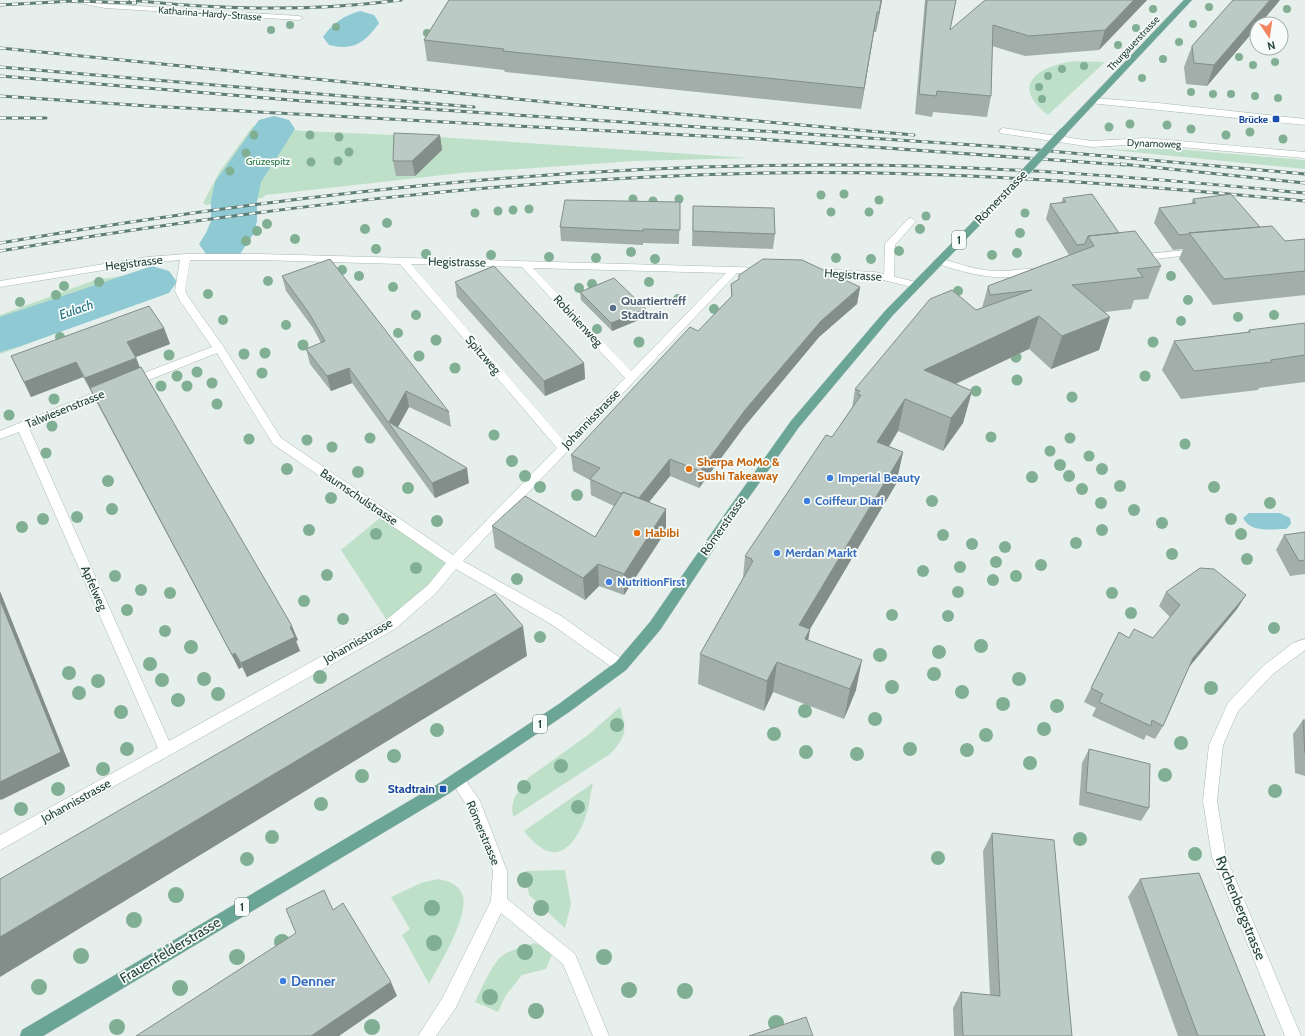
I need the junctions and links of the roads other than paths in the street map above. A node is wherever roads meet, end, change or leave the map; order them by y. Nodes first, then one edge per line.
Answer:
1 (74, 0) edge
2 (1188, 0) edge
3 (299, 18) dead end
4 (1094, 101) junction
5 (1305, 122) edge
6 (1003, 131) dead end
7 (1305, 155) edge
8 (911, 221) dead end
9 (1205, 252) edge
10 (186, 258) junction
11 (1127, 258) edge
12 (403, 261) junction
13 (939, 261) junction
14 (524, 264) junction
15 (1050, 268) edge
16 (735, 270) junction
17 (773, 271) edge
18 (804, 272) edge
19 (889, 278) junction
20 (0, 284) edge
21 (916, 284) junction
22 (219, 348) junction
23 (632, 378) junction
24 (22, 426) junction
25 (0, 435) edge
26 (563, 448) junction
27 (454, 562) junction
28 (1305, 644) edge
29 (620, 666) junction
30 (166, 750) junction
31 (457, 779) junction
32 (0, 844) edge
33 (499, 902) junction
34 (28, 1036) edge
35 (426, 1036) edge
36 (601, 1036) edge
37 (1293, 1036) edge

1 - 3 street, Katharina-Hardy-Strasse
2 - 4 main road, Thurgauerstrasse / 1
4 - 5 street
4 - 13 main road, Römerstrasse / 1, bridge
6 - 7 street, Dynamoweg
8 - 19 street
9 - 11 street
10 - 12 street, Hegistrasse
10 - 20 street, Hegistrasse
10 - 22 street, Baumschulstrasse
12 - 14 street, Hegistrasse
12 - 26 street, Spitzweg
13 - 15 street
13 - 21 main road, Römerstrasse / 1
14 - 16 street, Hegistrasse
14 - 23 street, Robinienweg
16 - 17 street, Hegistrasse
16 - 23 street, Johannisstrasse
18 - 19 street, Hegistrasse
19 - 21 street, Hegistrasse
21 - 29 main road, Römerstrasse / 1
22 - 24 street, Talwiesenstrasse
22 - 27 street, Baumschulstrasse
23 - 26 street, Johannisstrasse
24 - 25 street, Talwiesenstrasse
24 - 30 street, Apfelweg
26 - 27 street, Johannisstrasse
27 - 29 street, Baumschulstrasse
27 - 30 street, Johannisstrasse
28 - 37 street, Rychenbergstrasse
29 - 31 main road, Römerstrasse / 1
30 - 32 street, Johannisstrasse
31 - 33 street, Römerstrasse
31 - 34 main road, Frauenfelderstrasse / 1
33 - 35 street, Römerstrasse
33 - 36 street

